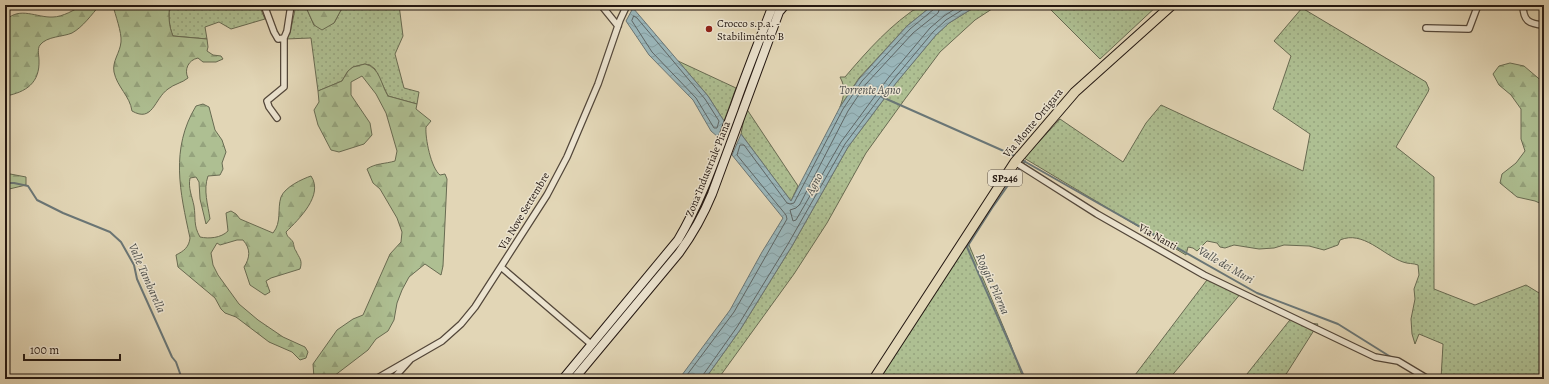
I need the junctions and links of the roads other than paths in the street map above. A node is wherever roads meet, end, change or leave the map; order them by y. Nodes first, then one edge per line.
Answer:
1 (264, 5) edge
2 (291, 5) edge
3 (601, 5) edge
4 (627, 5) edge
5 (773, 5) edge
6 (785, 5) edge
7 (1172, 5) edge
8 (1478, 5) edge
9 (1523, 5) edge
10 (619, 23) junction
11 (1544, 25) edge
12 (1426, 28) dead end
13 (284, 38) junction
14 (277, 118) dead end
15 (1015, 162) junction
16 (501, 267) junction
17 (592, 345) junction
18 (413, 357) junction
19 (376, 379) edge
20 (393, 379) edge
21 (563, 379) edge
22 (574, 379) edge
23 (874, 379) edge
24 (1428, 379) edge

1 - 13 street
2 - 13 street
3 - 10 street
4 - 10 street, Via Nove Settembre
5 - 17 main road, Zona Industriale Piana
6 - 22 main road, Zona Industriale Piana
7 - 15 main road, Via Monte Ortigara / SP246
8 - 12 street
9 - 11 street
10 - 16 street, Via Nove Settembre
13 - 14 street
15 - 23 main road, Via Monte Ortigara / SP246
15 - 24 street, Via Nanti
16 - 17 street
16 - 18 street, Via Nove Settembre
17 - 21 main road, Zona Industriale Piana
18 - 19 street, Via Nove Settembre
18 - 20 street

